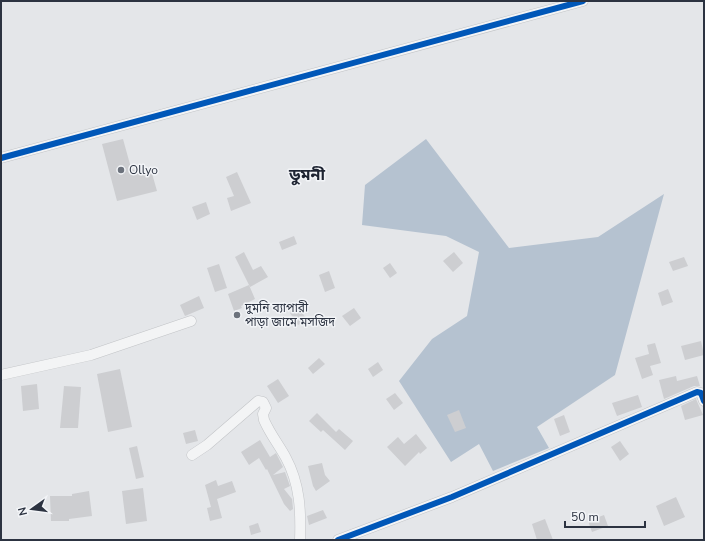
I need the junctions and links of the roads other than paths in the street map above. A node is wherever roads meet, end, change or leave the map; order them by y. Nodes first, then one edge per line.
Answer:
1 (583, 1) edge
2 (1, 158) edge
3 (191, 321) dead end
4 (1, 375) edge
5 (704, 401) edge
6 (192, 455) dead end
7 (300, 540) edge
8 (338, 540) edge

1 - 2 street
3 - 4 street
5 - 8 street
6 - 7 street

